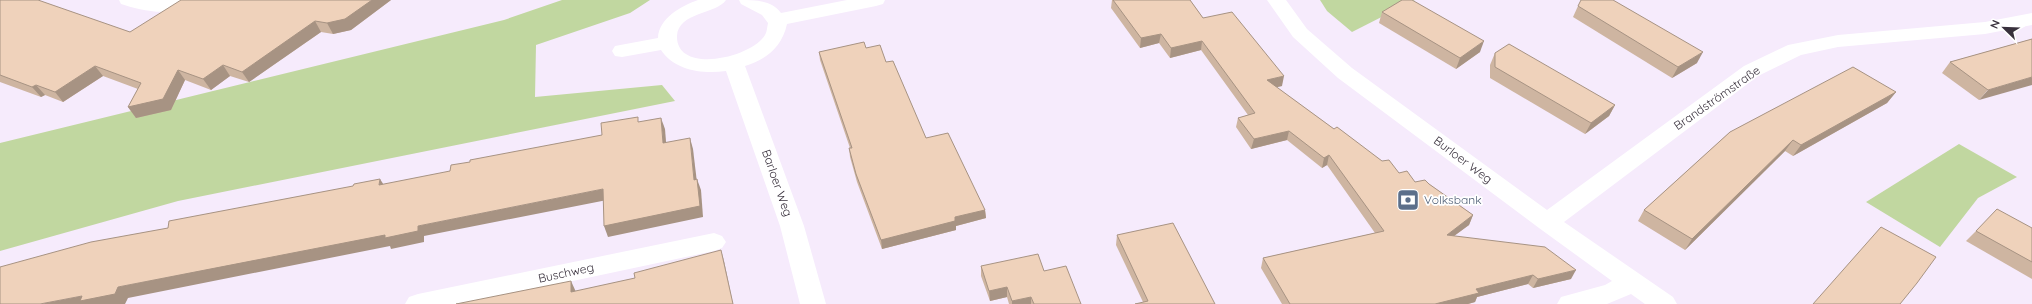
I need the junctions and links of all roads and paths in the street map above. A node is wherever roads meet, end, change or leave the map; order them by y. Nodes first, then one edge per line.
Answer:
1 (128, 0) edge
2 (181, 0) edge
3 (717, 0) edge
4 (748, 0) edge
5 (876, 0) edge
6 (1276, 0) edge
7 (2032, 19) edge
8 (776, 20) junction
9 (668, 42) junction
10 (622, 51) dead end
11 (734, 64) junction
12 (1547, 222) junction
13 (714, 242) dead end
14 (1632, 282) junction
15 (418, 304) edge
16 (813, 304) edge
17 (1570, 304) edge
18 (1664, 304) edge

1 - 2 street
3 - 9 street
4 - 8 street
5 - 8 street
6 - 12 street, Burloer Weg
7 - 12 street, Brandströmstraße
8 - 11 street
9 - 10 street
9 - 11 street
11 - 16 street, Barloer Weg
12 - 14 street, Burloer Weg
13 - 15 street, Buschweg
14 - 17 street
14 - 18 street, Burloer Weg

